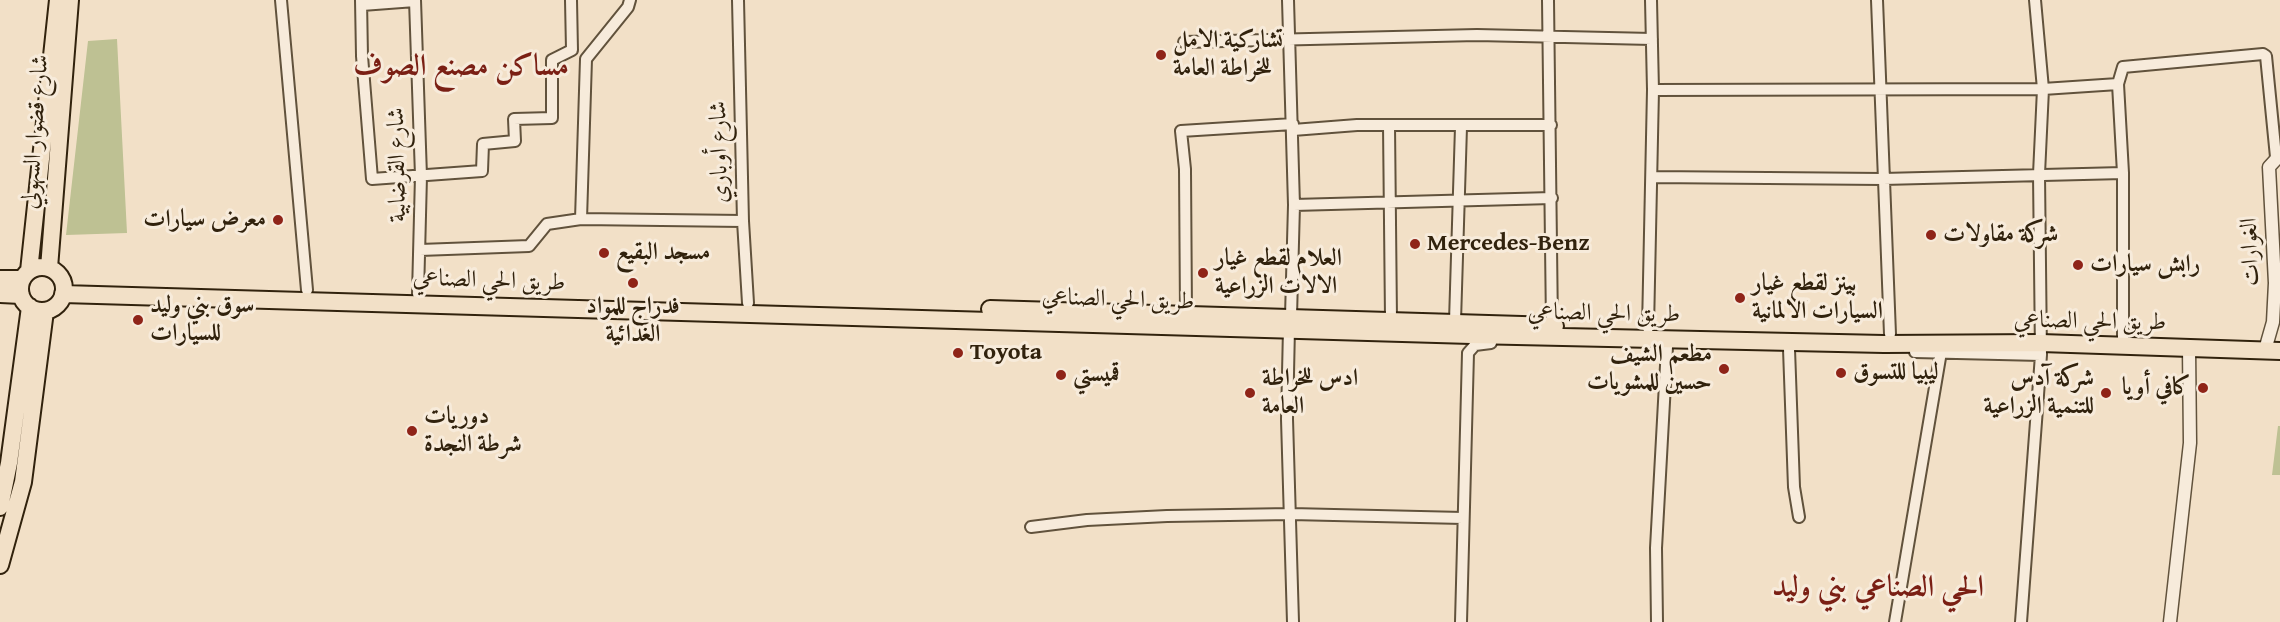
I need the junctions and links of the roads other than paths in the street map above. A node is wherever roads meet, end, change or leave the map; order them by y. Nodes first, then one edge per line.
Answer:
1 (58, 0) edge
2 (70, 0) edge
3 (281, 0) edge
4 (571, 0) edge
5 (630, 0) edge
6 (738, 0) edge
7 (1288, 0) edge
8 (1548, 0) edge
9 (1651, 0) edge
10 (1877, 0) edge
11 (2035, 0) edge
12 (415, 1) edge
13 (362, 3) edge
14 (1547, 36) junction
15 (1652, 39) junction
16 (1288, 40) junction
17 (1184, 42) dead end
18 (572, 50) junction
19 (586, 59) junction
20 (2118, 84) junction
21 (2043, 89) junction
22 (1653, 90) junction
23 (1881, 90) junction
24 (1389, 125) junction
25 (1551, 125) junction
26 (1293, 127) junction
27 (1461, 127) junction
28 (2278, 156) edge
29 (2123, 173) junction
30 (2039, 174) junction
31 (421, 176) junction
32 (1652, 177) junction
33 (1883, 179) junction
34 (1552, 198) junction
35 (1458, 200) junction
36 (1390, 202) junction
37 (1294, 205) junction
38 (581, 219) junction
39 (743, 221) junction
40 (420, 250) junction
41 (49, 268) junction
42 (0, 279) edge
43 (63, 289) junction
44 (307, 290) junction
45 (29, 293) junction
46 (0, 294) edge
47 (418, 294) junction
48 (748, 303) junction
49 (1186, 314) junction
50 (1390, 319) junction
51 (1455, 321) junction
52 (1290, 322) junction
53 (1552, 326) junction
54 (1648, 328) junction
55 (1469, 334) junction
56 (1890, 334) junction
57 (2123, 346) junction
58 (1667, 347) junction
59 (2189, 348) junction
60 (1789, 349) junction
61 (2041, 349) junction
62 (2272, 351) edge
63 (1941, 352) junction
64 (1468, 354) junction
65 (0, 507) edge
66 (1291, 514) junction
67 (1799, 517) dead end
68 (1463, 518) junction
69 (1031, 527) dead end
70 (0, 565) edge
71 (1293, 622) edge
72 (1461, 622) edge
73 (1657, 622) edge
74 (1895, 622) edge
75 (2020, 622) edge
76 (2170, 622) edge

1 - 45 highway
2 - 41 highway, شارع قضوار السهولي
3 - 44 street
4 - 18 street
5 - 19 street
6 - 39 street, شارع أوباري
7 - 16 street
8 - 14 street
9 - 15 street
10 - 23 street
11 - 21 street
12 - 13 street
12 - 31 street, شارع القرضابية
13 - 31 street
14 - 15 street
14 - 16 street
14 - 25 street
15 - 22 street
16 - 17 street
16 - 26 street
18 - 19 street
18 - 31 street
19 - 38 street
20 - 21 street
20 - 28 street
20 - 29 street
21 - 23 street
21 - 30 street
22 - 23 street
22 - 32 street
23 - 33 street
24 - 26 street
24 - 27 street
24 - 36 street
25 - 27 street
25 - 34 street
26 - 37 street
26 - 49 street
27 - 35 street
28 - 62 street, الغوارات
29 - 30 street
29 - 57 street
30 - 33 street
30 - 61 street
31 - 40 street, شارع القرضابية
32 - 33 street
32 - 54 street
33 - 56 street
34 - 35 street
34 - 53 street
35 - 36 street
35 - 51 street
36 - 37 street
36 - 50 street
37 - 52 street
38 - 39 street
38 - 40 street
39 - 48 street, شارع أوباري
40 - 47 street, شارع القرضابية
41 - 43 highway
41 - 45 highway
42 - 45 highway
43 - 44 highway
43 - 45 highway
43 - 52 highway, طريق الحي الصناعي
44 - 47 highway
45 - 46 highway
45 - 65 highway
45 - 70 highway
47 - 48 highway
48 - 49 highway
49 - 52 highway
50 - 51 highway
50 - 52 highway
51 - 53 highway
52 - 55 highway, طريق الحي الصناعي
52 - 66 street
53 - 54 highway
54 - 56 highway
55 - 61 highway, طريق الحي الصناعي
55 - 64 street
56 - 61 highway
57 - 59 highway, طريق الحي الصناعي
57 - 61 highway, طريق الحي الصناعي
58 - 60 street
58 - 64 street
58 - 73 street
59 - 62 highway, طريق الحي الصناعي
59 - 76 street
60 - 63 street
60 - 67 street
61 - 63 street
61 - 75 street
63 - 74 street
64 - 68 street
66 - 68 street
66 - 69 street
66 - 71 street
68 - 72 street

